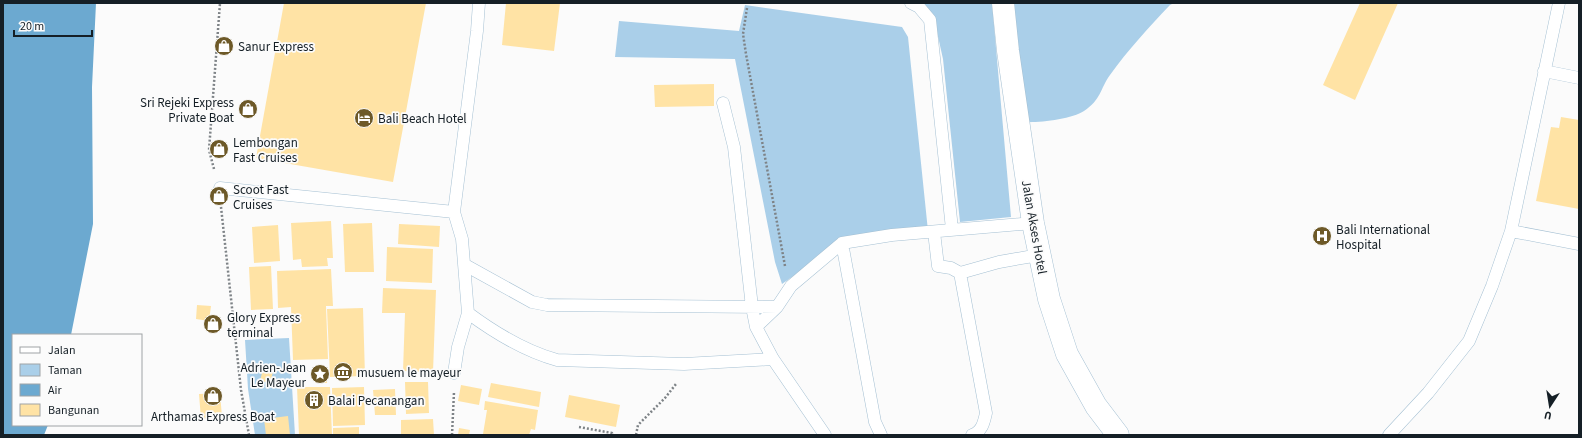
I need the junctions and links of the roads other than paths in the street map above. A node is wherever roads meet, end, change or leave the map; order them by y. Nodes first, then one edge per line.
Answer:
1 (479, 3) edge
2 (911, 3) edge
3 (1003, 3) edge
4 (1559, 3) edge
5 (1544, 71) junction
6 (1579, 78) edge
7 (723, 103) dead end
8 (220, 188) road end
9 (454, 212) junction
10 (1033, 223) junction
11 (952, 229) junction
12 (1511, 231) junction
13 (934, 232) junction
14 (842, 243) junction
15 (1579, 244) edge
16 (1039, 255) junction
17 (465, 265) junction
18 (960, 273) junction
19 (752, 307) junction
20 (777, 307) junction
21 (468, 313) junction
22 (756, 327) junction
23 (773, 359) junction
24 (454, 373) road end
25 (825, 435) edge
26 (881, 435) edge
27 (972, 435) edge
28 (1118, 435) edge
29 (1389, 435) edge

1 - 9 lane
2 - 11 lane
3 - 10 street, Jalan Akses Hotel
4 - 5 lane
5 - 6 lane
5 - 12 lane
7 - 19 lane
8 - 9 lane
9 - 17 lane
10 - 11 lane
10 - 16 street, Jalan Akses Hotel
11 - 13 lane
12 - 15 lane
12 - 29 lane
13 - 14 lane
13 - 18 lane
14 - 20 lane
14 - 26 lane
16 - 18 lane
16 - 28 street, Jalan Akses Hotel
17 - 19 lane
17 - 21 lane
18 - 27 lane
19 - 20 lane
19 - 22 lane
20 - 22 lane
21 - 23 lane
21 - 24 lane
22 - 23 lane
23 - 25 lane

